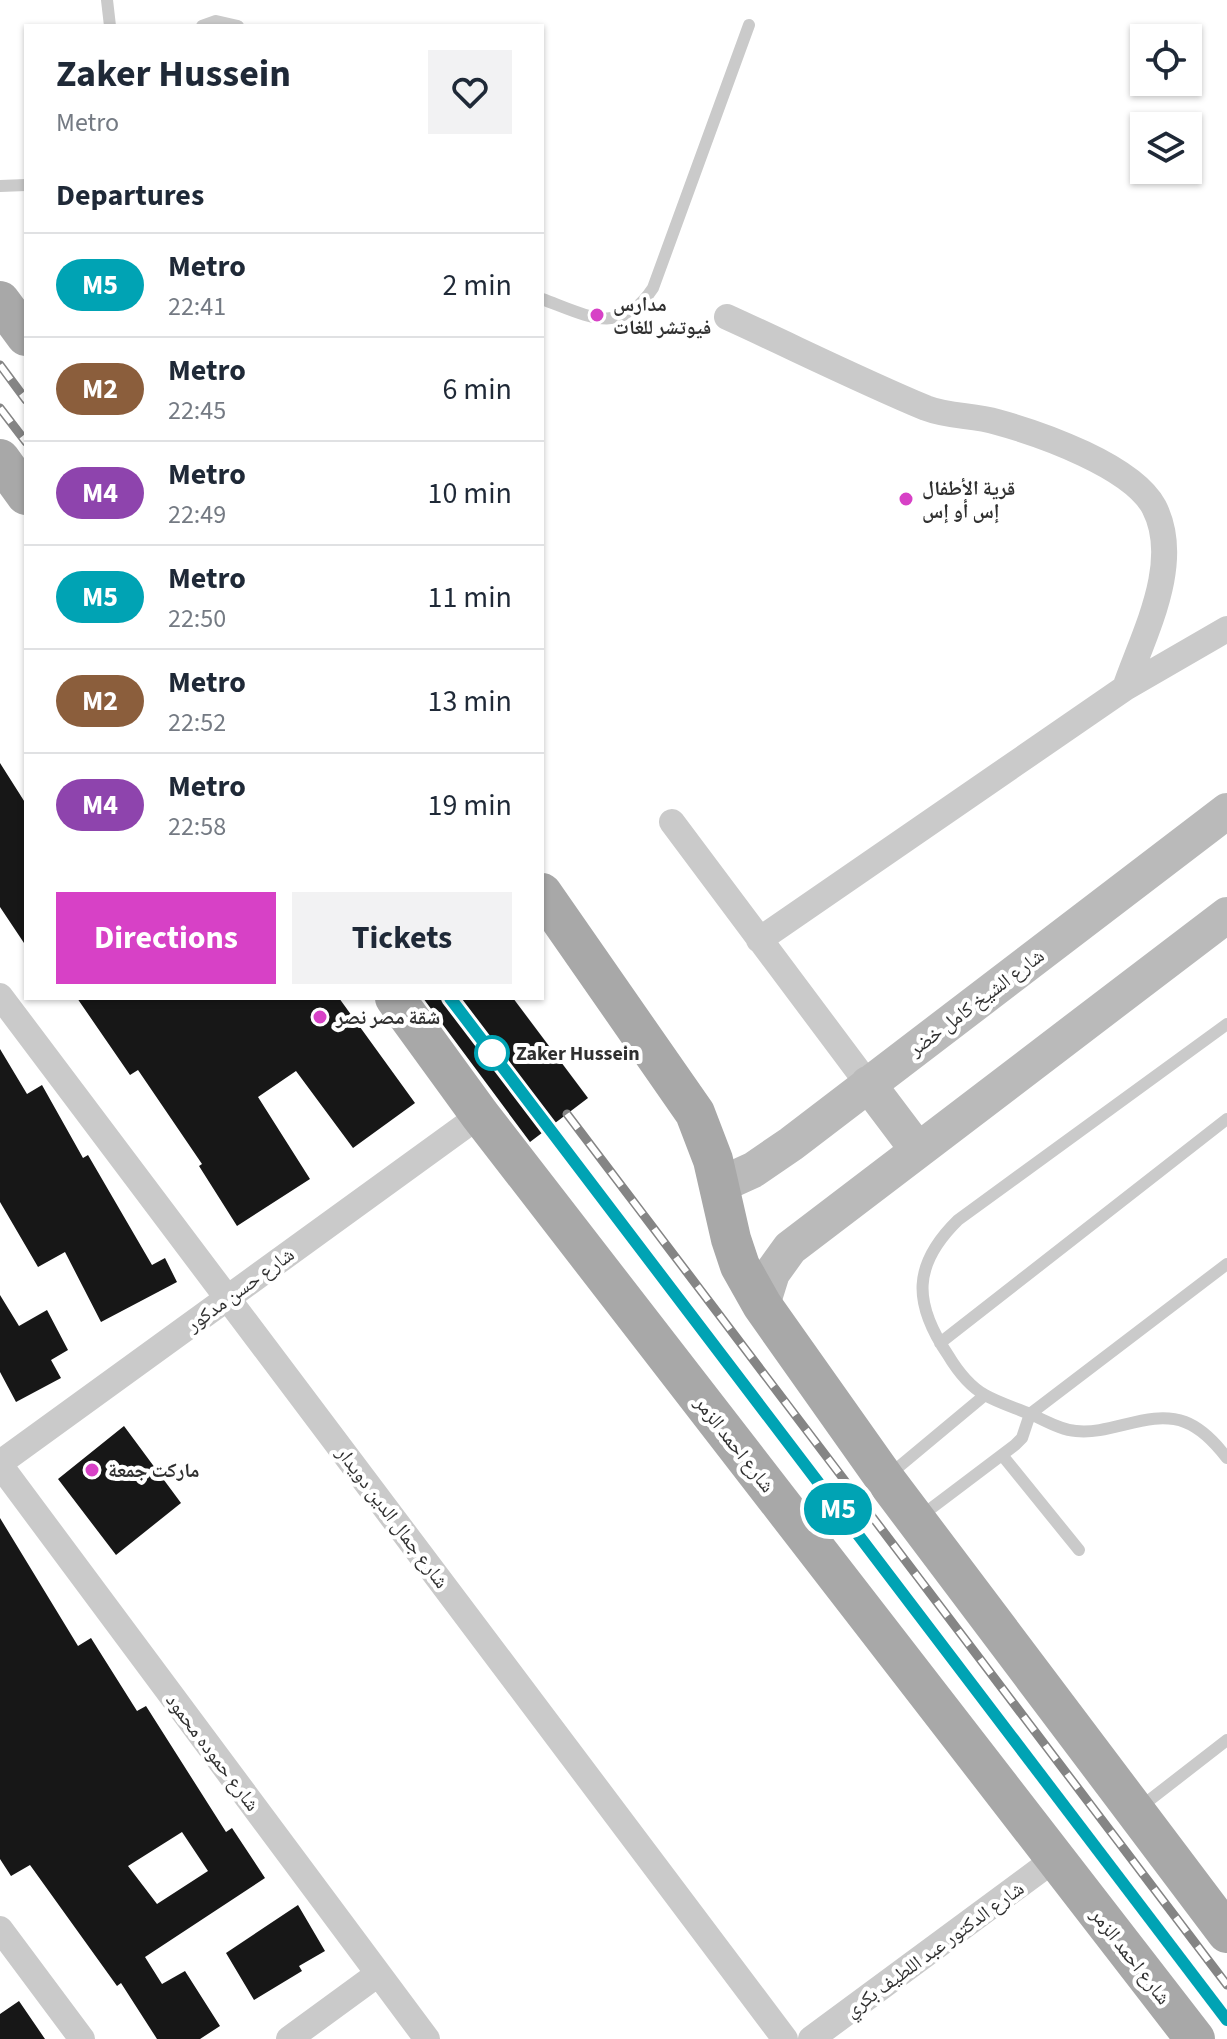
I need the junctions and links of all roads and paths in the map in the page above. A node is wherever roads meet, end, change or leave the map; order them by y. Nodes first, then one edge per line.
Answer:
1 (107, 0) edge
2 (110, 24) edge
3 (208, 24) edge
4 (229, 24) edge
5 (749, 25) dead end
6 (24, 185) edge
7 (0, 186) edge
8 (544, 300) edge
9 (727, 317) dead end
10 (0, 459) edge
11 (24, 492) edge
12 (1227, 629) edge
13 (1125, 688) junction
14 (1227, 811) edge
15 (672, 822) dead end
16 (544, 896) edge
17 (1227, 915) edge
18 (759, 940) junction
19 (0, 996) edge
20 (396, 1000) edge
21 (1227, 1024) edge
22 (868, 1084) junction
23 (480, 1115) junction
24 (1227, 1119) edge
25 (917, 1149) junction
26 (720, 1185) junction
27 (1227, 1264) edge
28 (228, 1298) junction
29 (762, 1305) junction
30 (940, 1343) junction
31 (985, 1395) junction
32 (1030, 1414) junction
33 (1002, 1455) junction
34 (1227, 1458) edge
35 (0, 1464) edge
36 (885, 1479) junction
37 (915, 1520) junction
38 (1079, 1550) dead end
39 (1227, 1740) edge
40 (1135, 1811) junction
41 (1056, 1858) junction
42 (0, 1929) edge
43 (1227, 1933) edge
44 (378, 1974) junction
45 (82, 2039) edge
46 (289, 2039) edge
47 (427, 2039) edge
48 (785, 2039) edge
49 (811, 2039) edge
50 (1195, 2039) edge

1 - 2 lane
3 - 4 lane
5 - 8 lane
6 - 7 lane
9 - 13 street
10 - 11 main road
12 - 13 street
13 - 18 street
14 - 22 main road, شارع الشيخ كامل خضر
15 - 18 street
16 - 26 main road
17 - 25 main road
18 - 22 street
19 - 28 street, شارع جمال الدين دويدار
20 - 23 main road, شارع احمد الزمر
21 - 30 lane
22 - 25 main road
22 - 26 main road, شارع الشيخ كامل خضر
23 - 28 street, شارع حسن مدكور
23 - 41 main road, شارع احمد الزمر
24 - 30 lane
25 - 29 main road
26 - 29 main road
27 - 32 lane
28 - 35 street, شارع حسن مدكور
28 - 48 street, شارع جمال الدين دويدار
29 - 36 main road
30 - 31 lane
31 - 32 lane
31 - 36 lane
32 - 33 lane
32 - 34 lane
33 - 37 lane
33 - 38 lane
35 - 44 street, شارع حموده محمود
36 - 37 main road
37 - 40 main road
39 - 40 lane
40 - 43 main road
41 - 49 street, شارع الدكتور عبد اللطيف بكري
41 - 50 main road, شارع احمد الزمر
42 - 45 street
44 - 46 street
44 - 47 street, شارع حموده محمود

